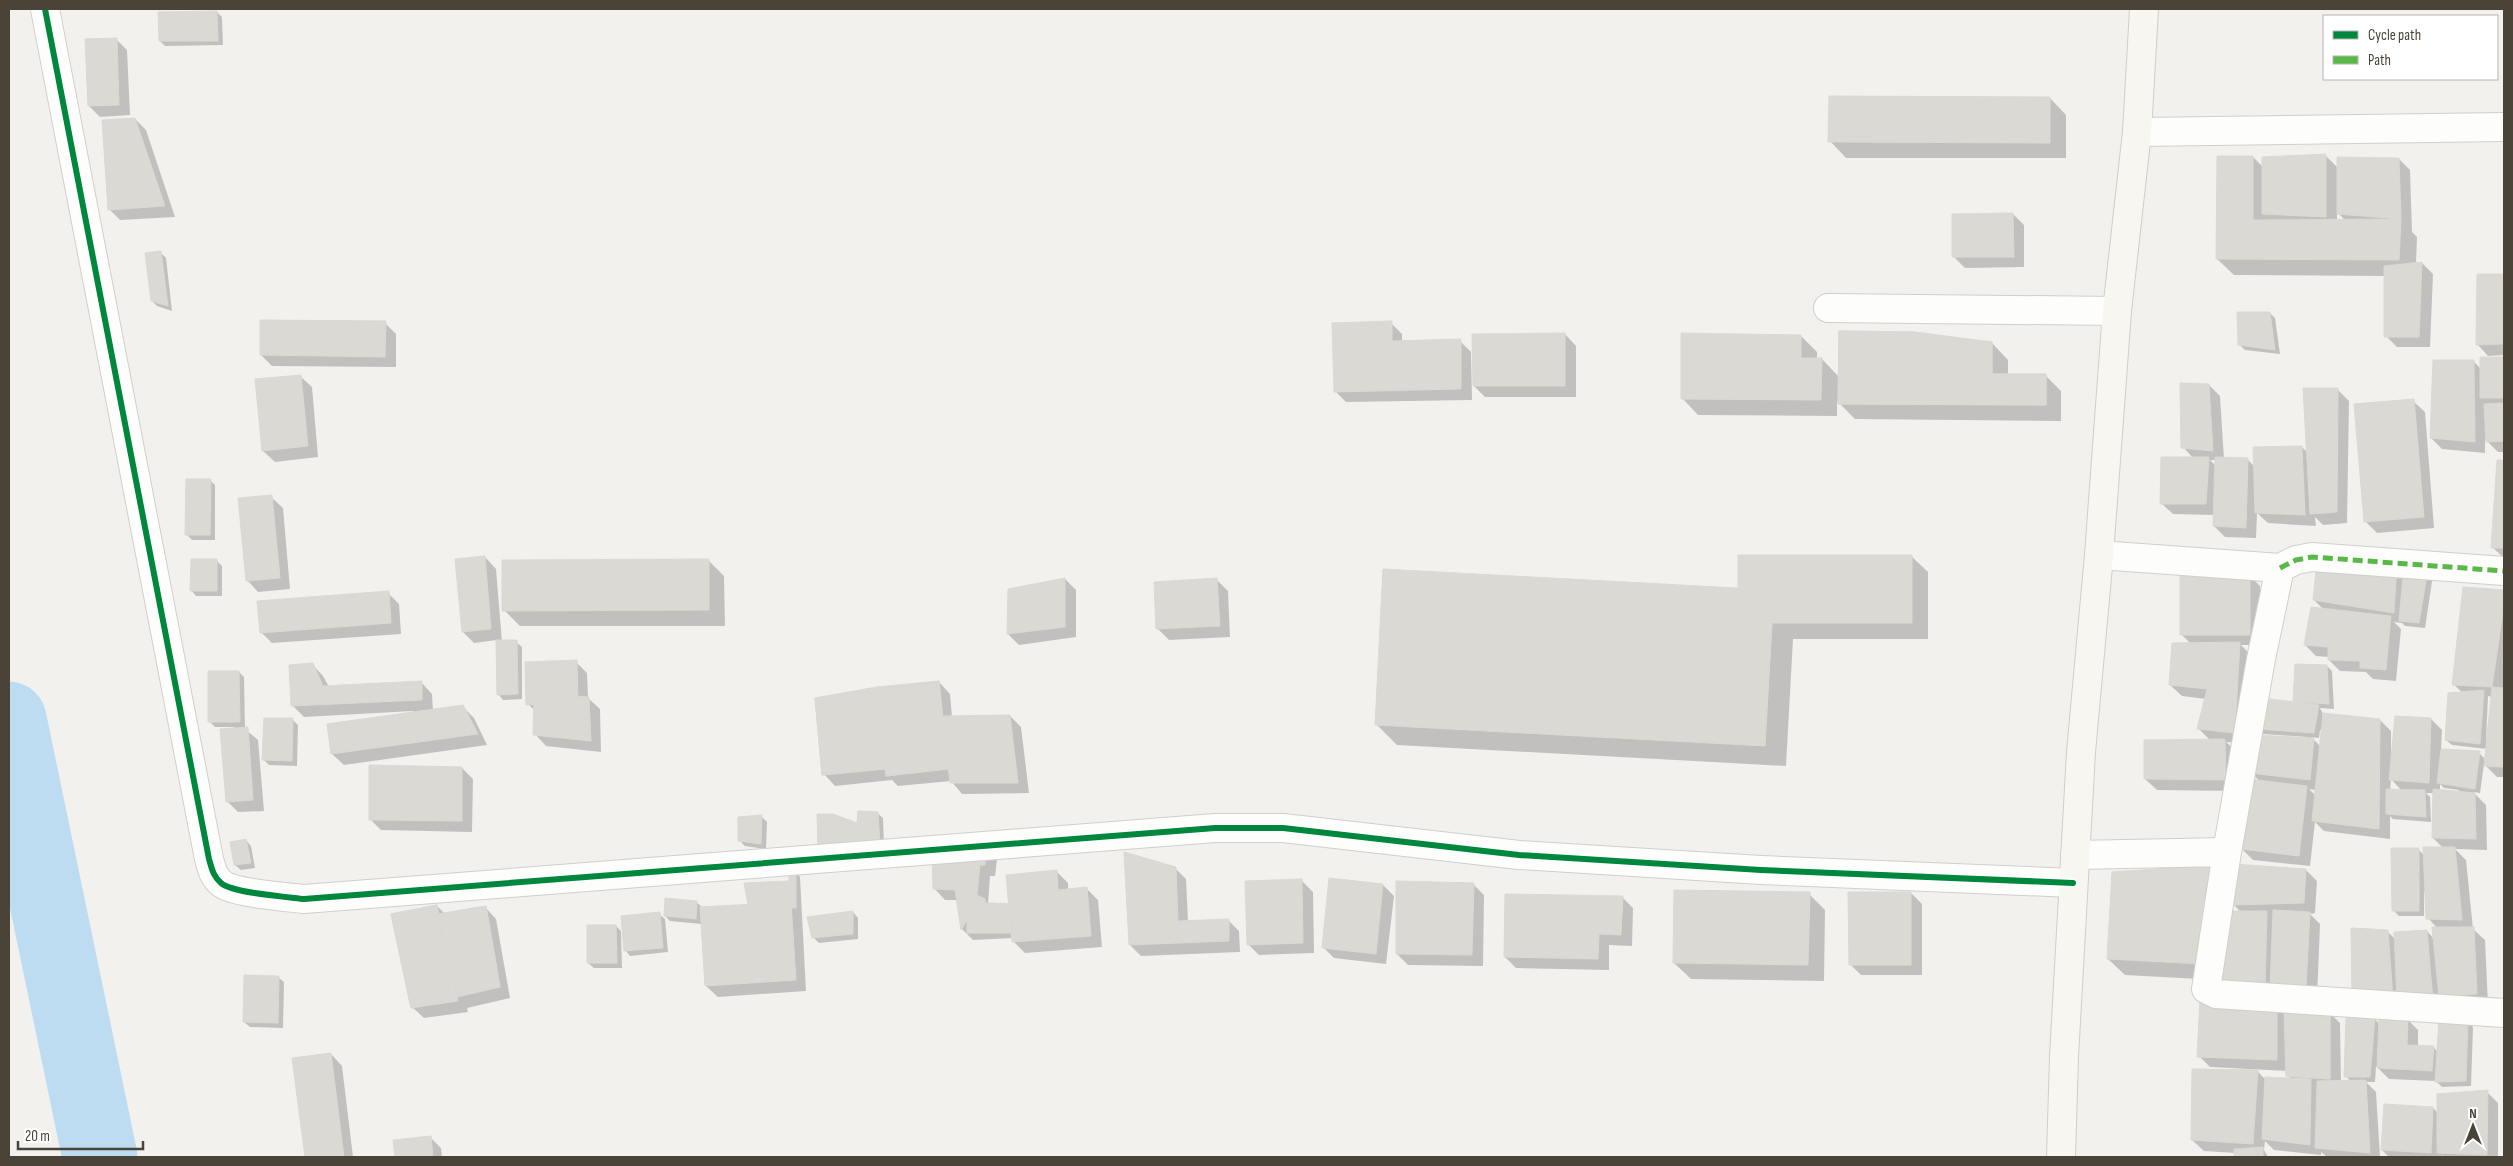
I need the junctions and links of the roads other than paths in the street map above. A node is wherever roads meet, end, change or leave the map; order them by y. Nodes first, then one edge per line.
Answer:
1 (45, 9) edge
2 (2144, 9) edge
3 (2504, 127) edge
4 (2137, 132) junction
5 (1828, 308) dead end
6 (2117, 311) junction
7 (2099, 555) junction
8 (2280, 568) junction
9 (2504, 571) edge
10 (2227, 852) junction
11 (2075, 855) junction
12 (2073, 883) junction
13 (2504, 1013) edge
14 (2062, 1157) edge

1 - 12 street
2 - 4 main road
3 - 4 street
4 - 6 main road
5 - 6 street
6 - 7 main road
7 - 8 street
7 - 11 main road
8 - 9 street
8 - 10 street
10 - 11 street
10 - 13 street
11 - 12 main road
12 - 14 main road

